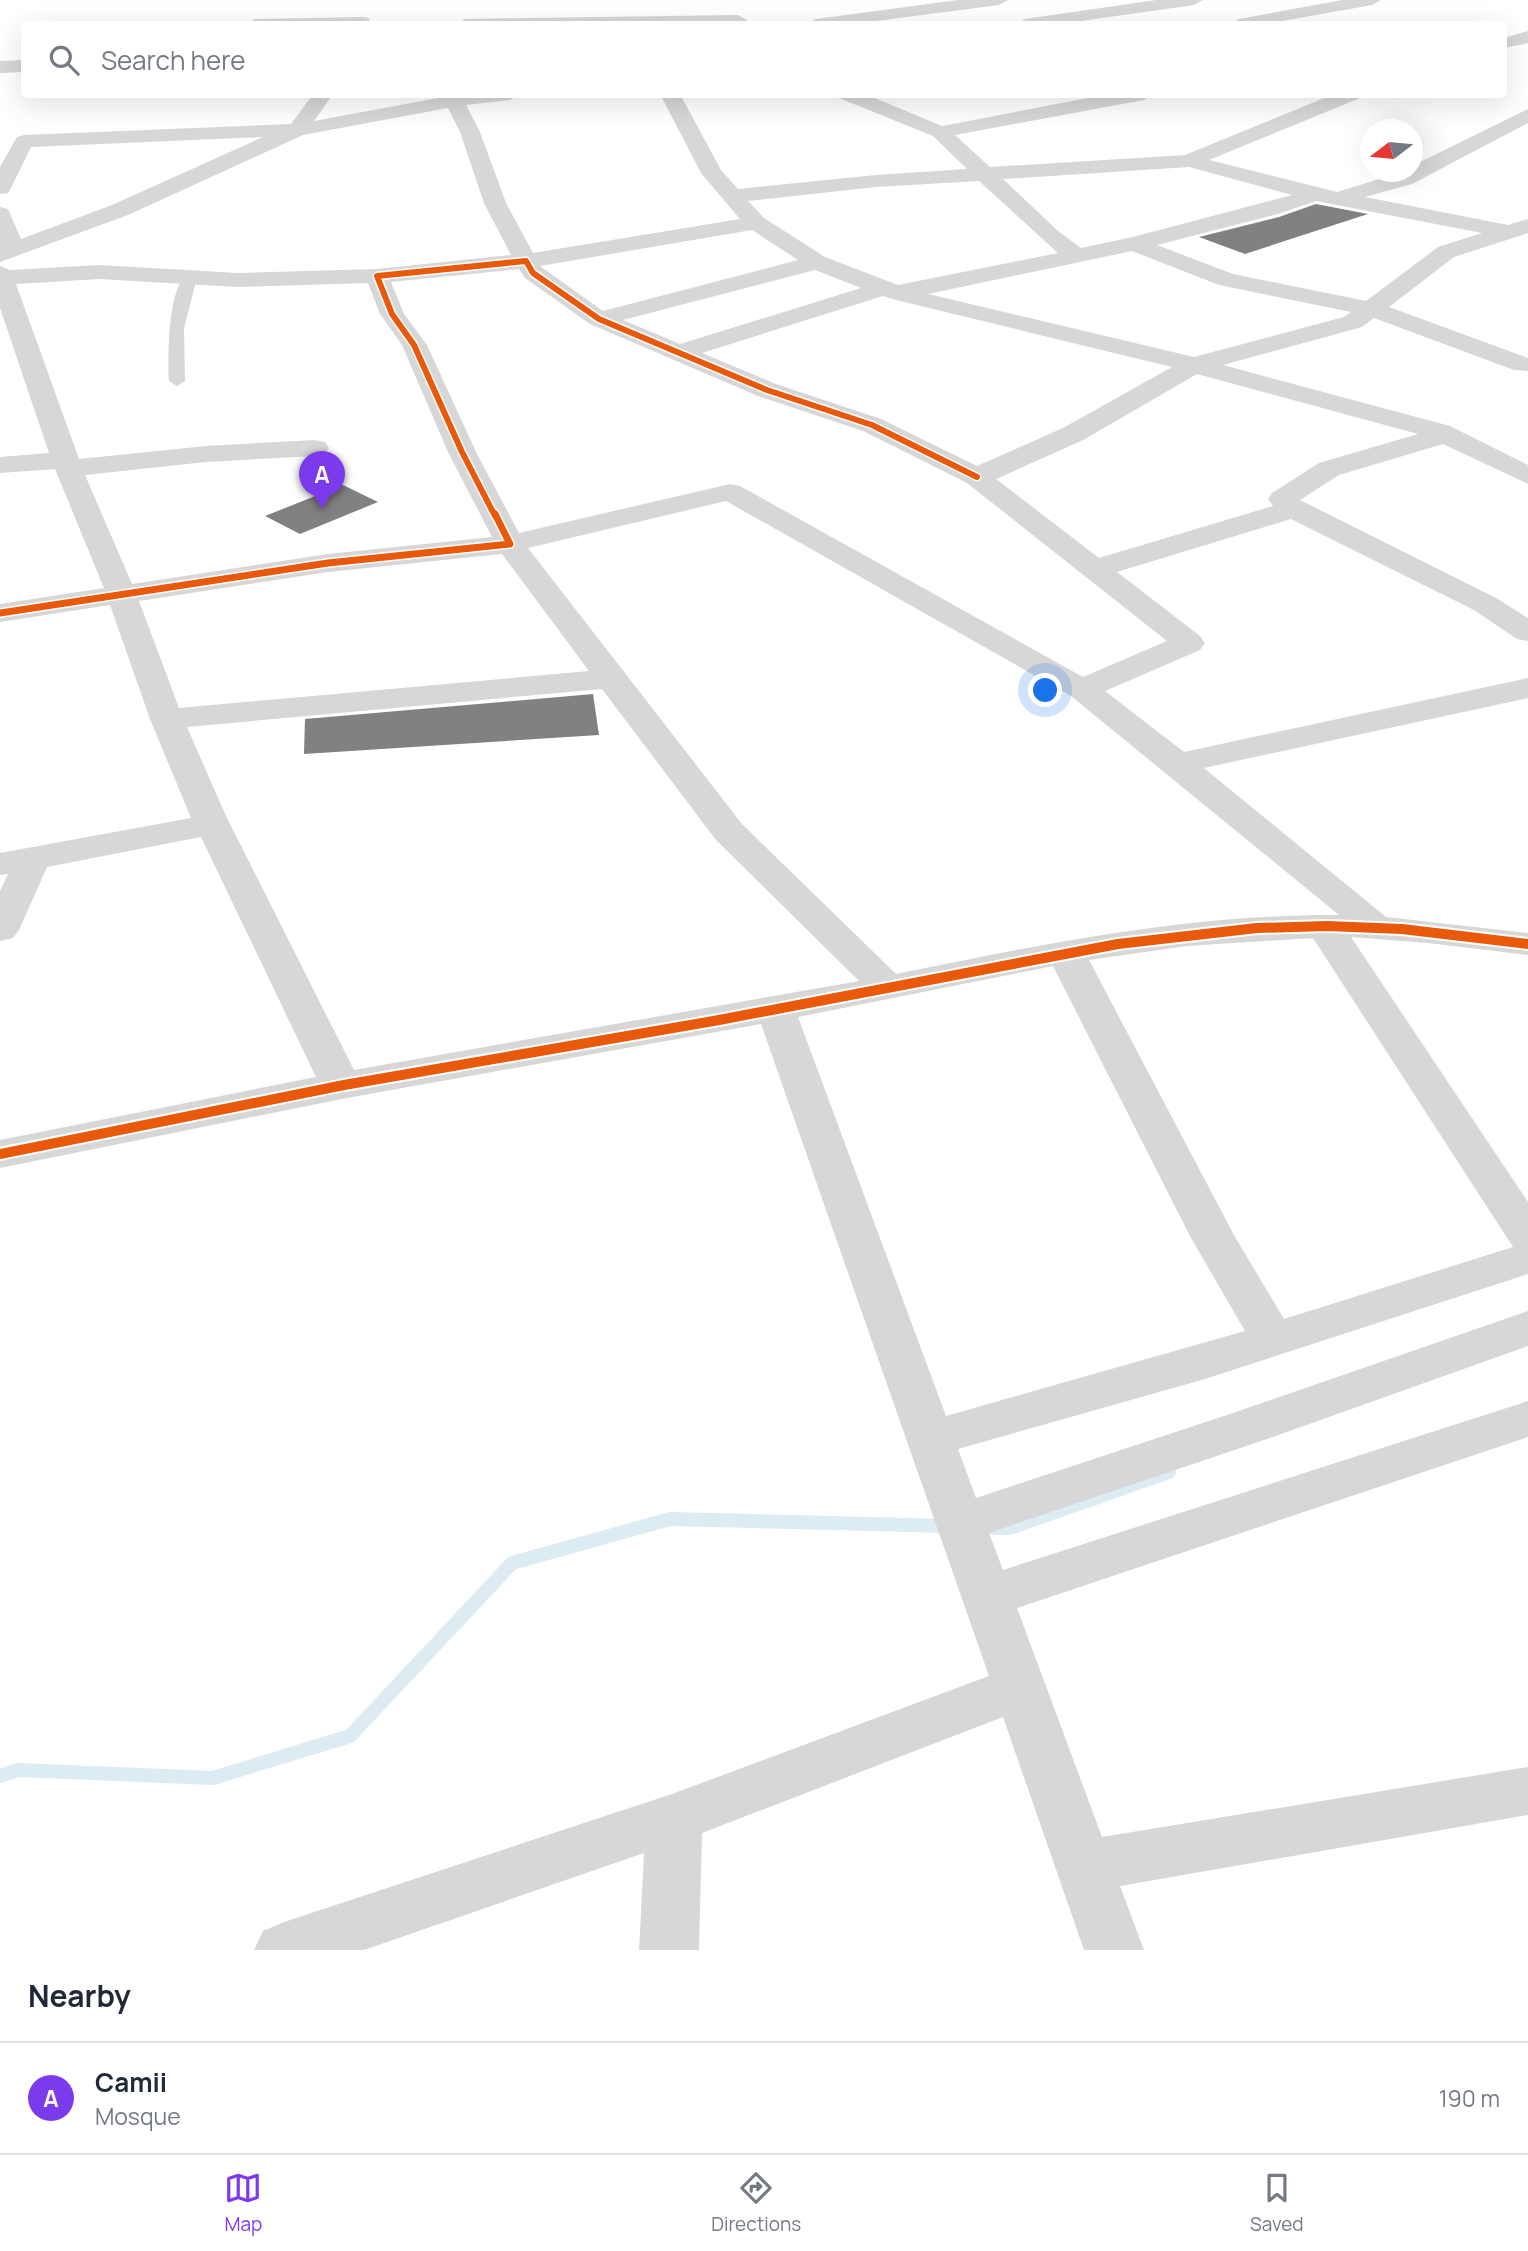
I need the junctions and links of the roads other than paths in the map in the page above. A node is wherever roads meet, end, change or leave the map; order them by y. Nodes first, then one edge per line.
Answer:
1 (369, 0) edge
2 (999, 0) edge
3 (1194, 0) edge
4 (1300, 0) edge
5 (1372, 0) edge
6 (884, 8) edge
7 (1330, 8) junction
8 (740, 16) edge
9 (1368, 20) dead end
10 (363, 21) edge
11 (626, 21) edge
12 (829, 21) edge
13 (1046, 21) edge
14 (1256, 21) edge
15 (1528, 37) edge
16 (1507, 42) edge
17 (21, 66) edge
18 (0, 67) edge
19 (321, 98) edge
20 (478, 98) edge
21 (672, 98) edge
22 (856, 98) edge
23 (1123, 98) edge
24 (1342, 98) edge
25 (454, 101) junction
26 (1528, 115) edge
27 (296, 130) junction
28 (940, 132) junction
29 (24, 141) junction
30 (0, 142) edge
31 (1189, 161) junction
32 (985, 174) junction
33 (0, 188) edge
34 (1315, 194) junction
35 (732, 196) junction
36 (1338, 198) junction
37 (0, 214) edge
38 (756, 223) junction
39 (1518, 229) edge
40 (1134, 244) junction
41 (1077, 256) junction
42 (526, 261) junction
43 (817, 262) junction
44 (4, 264) edge
45 (377, 276) junction
46 (190, 278) junction
47 (891, 291) junction
48 (1372, 309) junction
49 (599, 319) junction
50 (678, 353) junction
51 (1194, 365) junction
52 (1526, 365) edge
53 (177, 381) dead end
54 (1445, 435) junction
55 (316, 448) dead end
56 (67, 464) junction
57 (0, 465) edge
58 (1528, 476) edge
59 (977, 477) junction
60 (1293, 509) junction
61 (510, 544) junction
62 (1094, 569) junction
63 (121, 593) junction
64 (0, 613) edge
65 (1528, 632) edge
66 (611, 679) junction
67 (1528, 688) edge
68 (1082, 690) junction
69 (167, 719) junction
70 (1178, 764) junction
71 (214, 824) junction
72 (17, 861) edge
73 (1324, 925) junction
74 (1376, 926) junction
75 (0, 930) edge
76 (1528, 944) edge
77 (1065, 951) junction
78 (887, 986) junction
79 (776, 1010) junction
80 (341, 1086) junction
81 (0, 1154) edge
82 (1528, 1237) edge
83 (1528, 1258) edge
84 (1528, 1328) edge
85 (1273, 1339) junction
86 (1528, 1419) edge
87 (930, 1439) junction
88 (959, 1523) junction
89 (986, 1597) junction
90 (1019, 1688) junction
91 (1528, 1791) edge
92 (674, 1818) junction
93 (1083, 1866) junction
94 (284, 1950) edge
95 (669, 1950) edge
96 (1114, 1950) edge

1 - 10 street
2 - 6 street
3 - 13 street
4 - 7 street
5 - 7 street
6 - 12 street
7 - 9 street
7 - 14 street
8 - 11 street
15 - 16 street
17 - 18 street
19 - 27 street
20 - 25 street
21 - 35 street
22 - 28 street
23 - 28 street
24 - 31 street
25 - 27 street
25 - 42 street
26 - 36 street
27 - 29 street
27 - 44 street
28 - 32 street
29 - 30 street
29 - 33 street
31 - 32 street
31 - 34 street
32 - 35 street
32 - 41 street
34 - 36 street
34 - 40 street
35 - 38 street
36 - 39 street
37 - 44 street
38 - 42 street
38 - 43 street
39 - 48 street
40 - 41 street
40 - 48 street
41 - 47 street
42 - 45 street
42 - 49 street
43 - 47 street
43 - 49 street
44 - 46 street
44 - 56 street
45 - 46 street
45 - 61 street
46 - 53 lane
47 - 50 street
47 - 51 street
48 - 51 street
48 - 52 street
49 - 50 street
50 - 59 street
51 - 54 street
51 - 59 street
54 - 58 street
54 - 60 street
55 - 56 street
56 - 57 street
56 - 63 street
59 - 62 street
60 - 62 street
60 - 65 street
61 - 63 street
61 - 66 street
61 - 68 street
62 - 68 street
63 - 64 street
63 - 69 street
66 - 69 street
66 - 78 street
67 - 70 street
68 - 70 street
69 - 71 street
70 - 74 street
71 - 72 street
71 - 80 street
72 - 75 street
73 - 74 street
73 - 77 street
73 - 82 street
74 - 76 street
77 - 78 street
77 - 85 street
78 - 79 street
79 - 80 street
79 - 87 street
80 - 81 street
83 - 85 street
84 - 88 street
85 - 87 street
86 - 89 street
87 - 88 street
88 - 89 street
89 - 90 street
90 - 92 street
90 - 93 street
91 - 93 street
92 - 94 street
92 - 95 street
93 - 96 street

